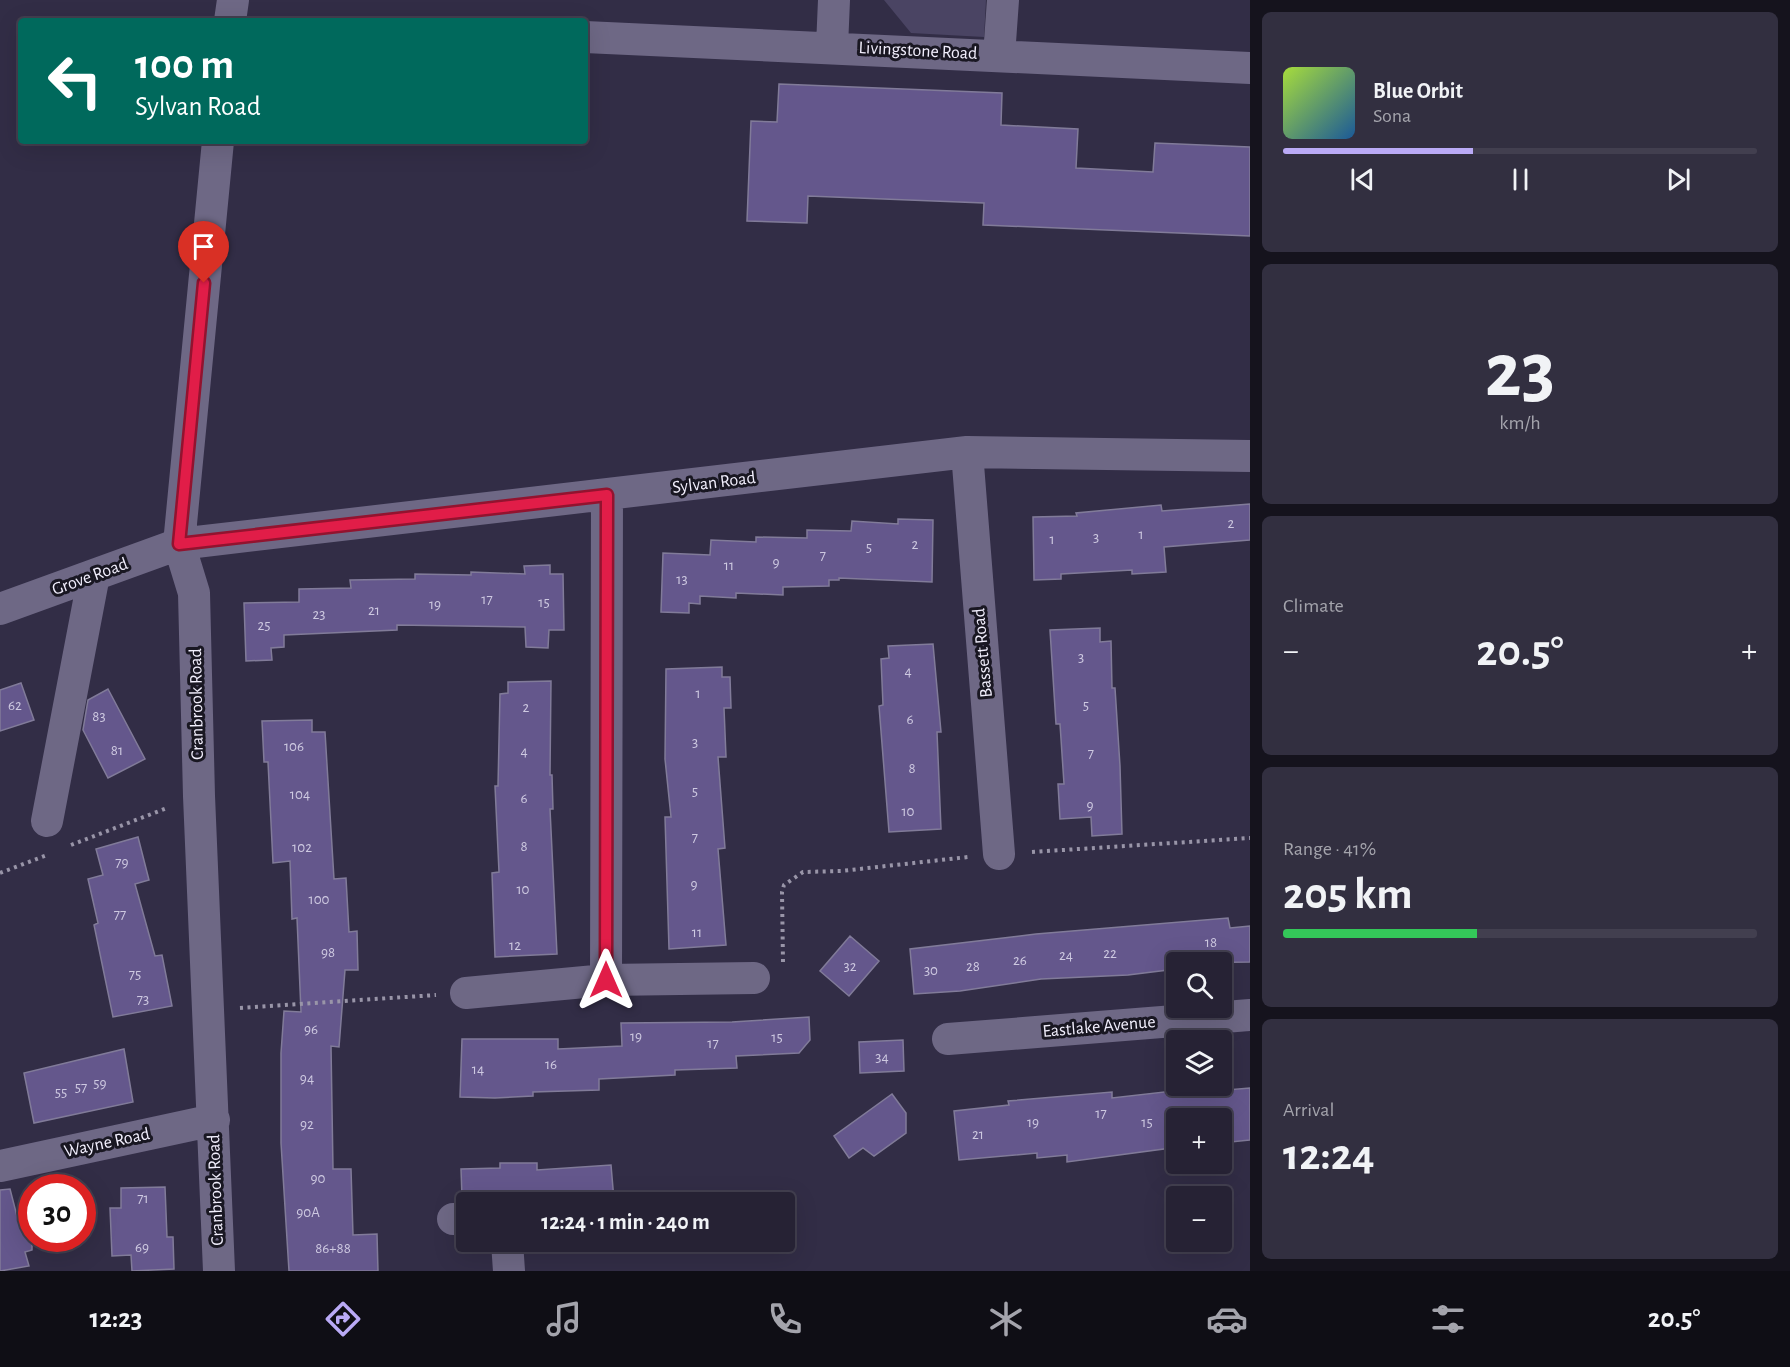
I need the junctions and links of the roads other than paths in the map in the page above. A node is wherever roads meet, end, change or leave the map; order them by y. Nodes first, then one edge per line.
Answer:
1 (233, 0) edge
2 (834, 0) edge
3 (1003, 0) edge
4 (230, 18) edge
5 (588, 37) edge
6 (832, 47) junction
7 (999, 56) junction
8 (1250, 68) edge
9 (218, 144) edge
10 (967, 452) junction
11 (1250, 456) edge
12 (607, 495) junction
13 (179, 544) junction
14 (94, 575) junction
15 (0, 609) edge
16 (47, 821) dead end
17 (999, 854) dead end
18 (754, 978) dead end
19 (606, 980) junction
20 (466, 993) road end
21 (1250, 1014) edge
22 (948, 1039) dead end
23 (214, 1120) junction
24 (0, 1166) edge
25 (508, 1252) edge
26 (219, 1271) edge
27 (509, 1271) edge

1 - 4 street
2 - 6 street
3 - 7 street
5 - 6 street, Livingstone Road
6 - 7 street, Livingstone Road
7 - 8 street, Livingstone Road
9 - 13 street, Cranbrook Road
10 - 11 street, Sylvan Road
10 - 12 street, Sylvan Road
10 - 17 street, Bassett Road
12 - 13 street, Sylvan Road
12 - 19 street
13 - 14 street, Grove Road
13 - 23 street, Cranbrook Road
14 - 15 street, Grove Road
14 - 16 street
18 - 19 street
19 - 20 street
21 - 22 street, Eastlake Avenue
23 - 24 street, Wayne Road
23 - 26 street, Cranbrook Road
25 - 27 street

